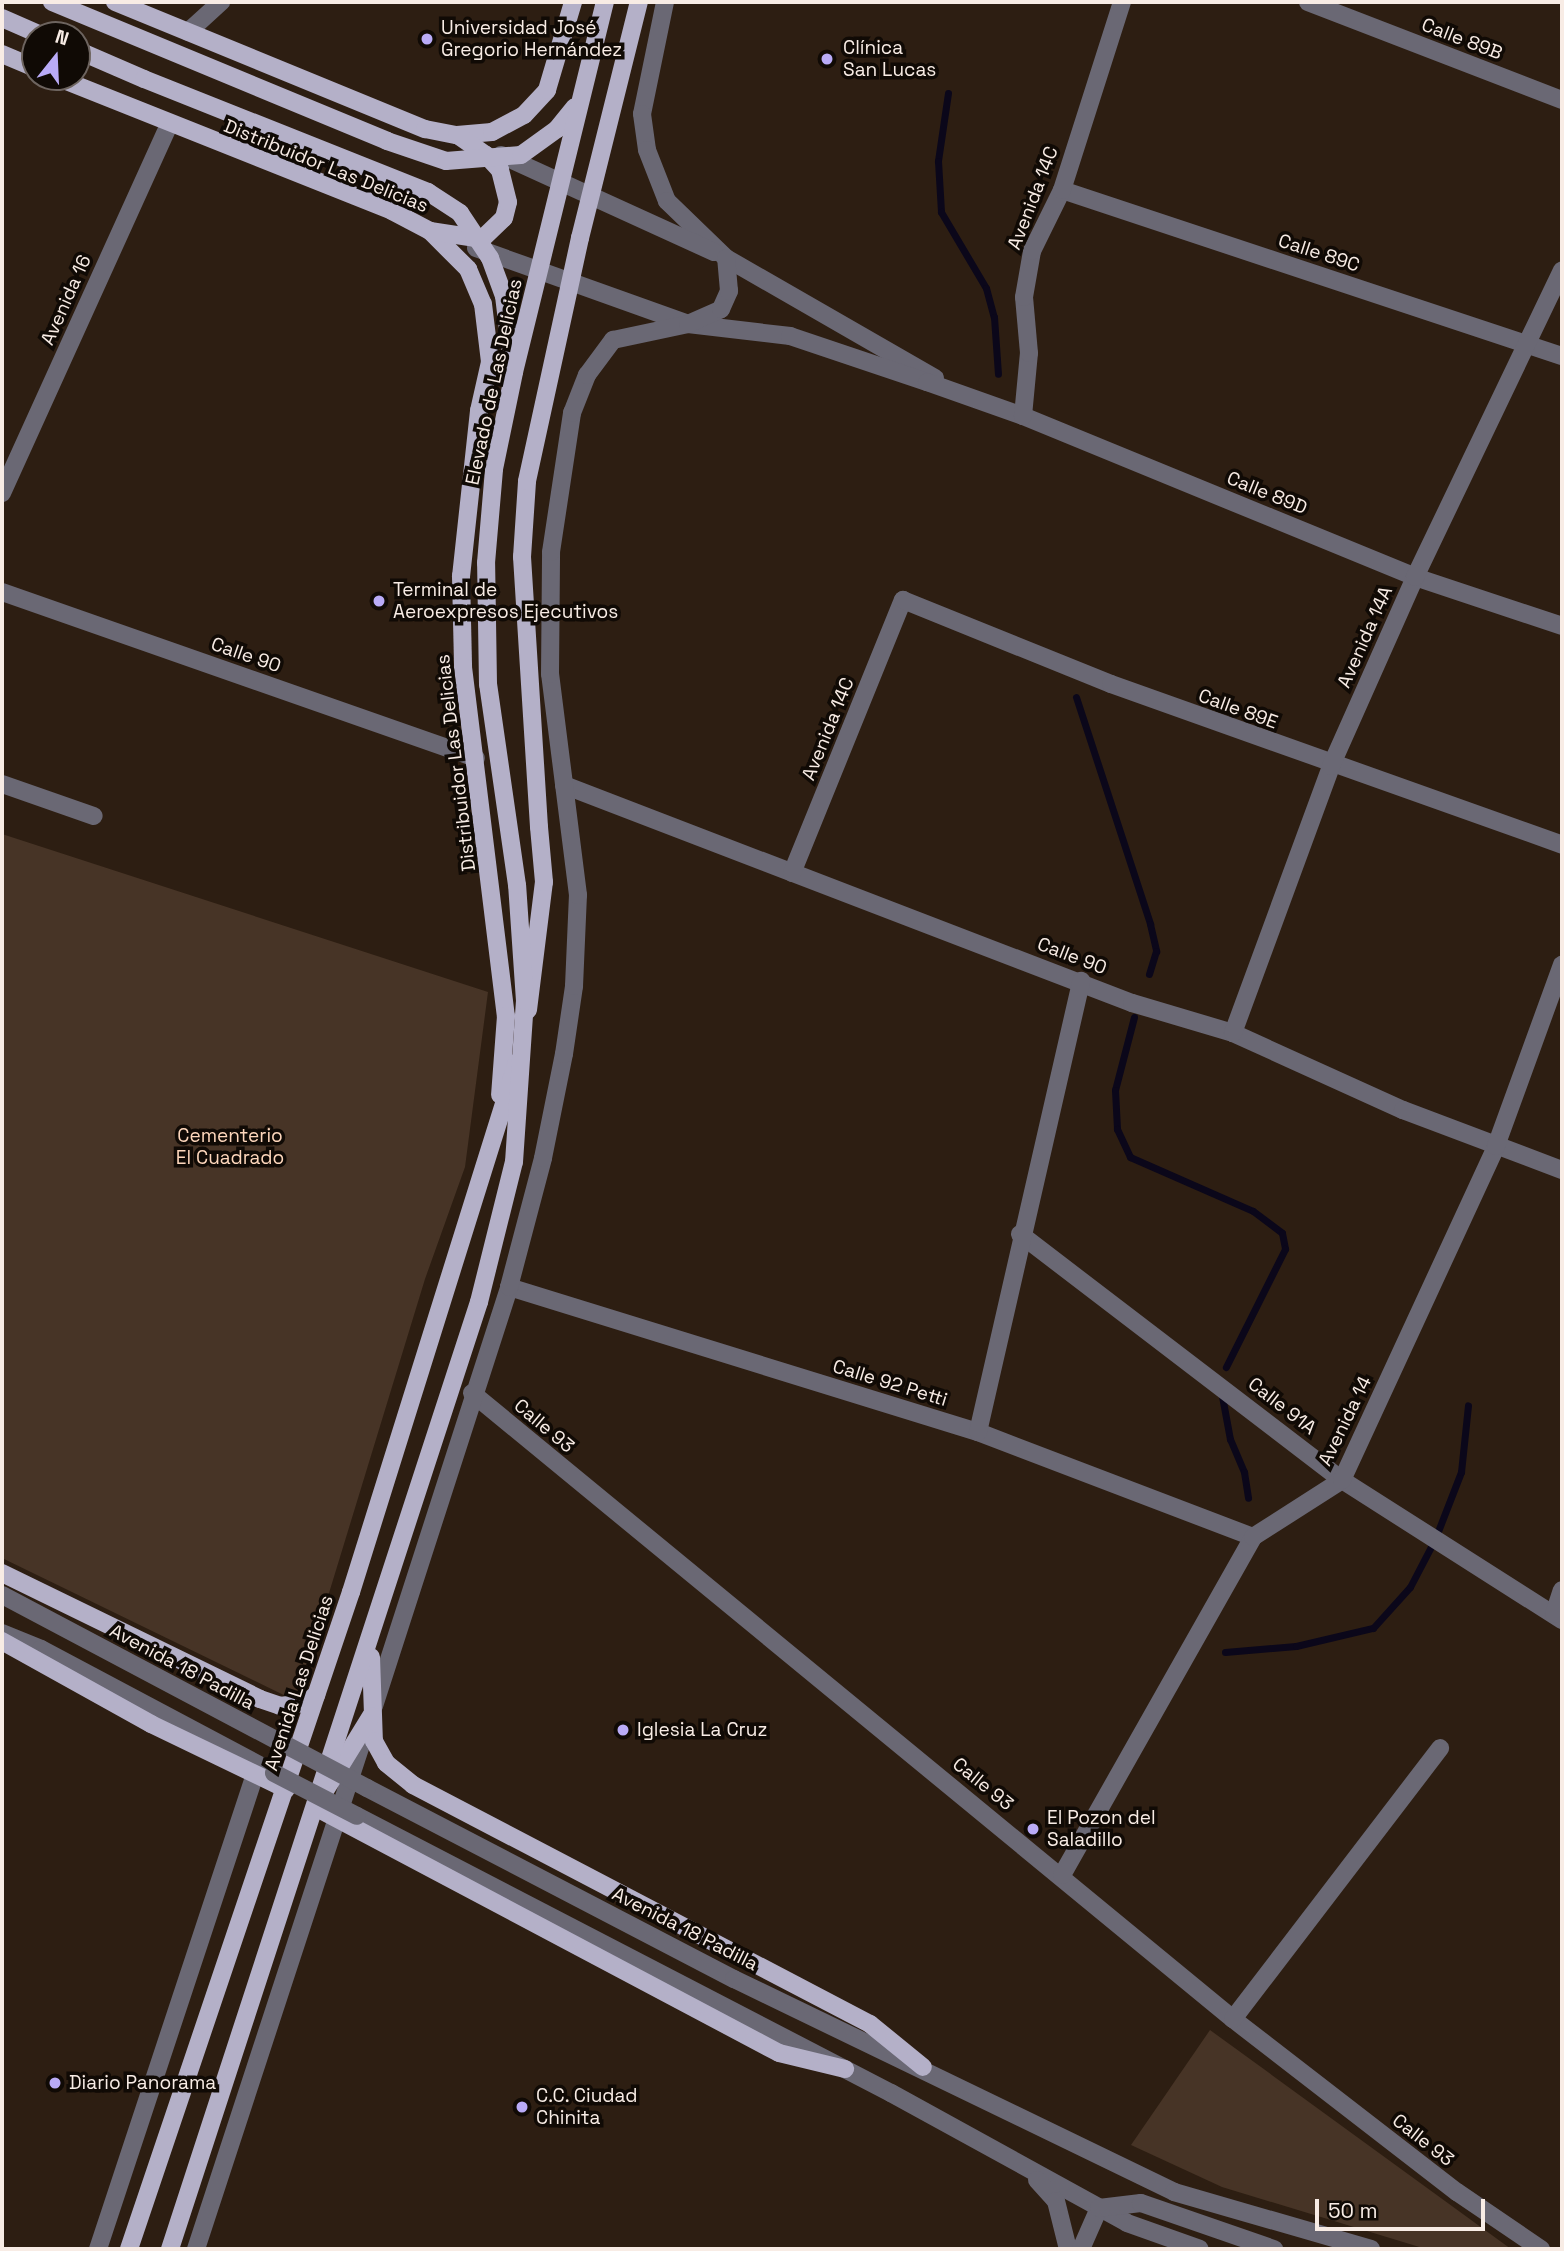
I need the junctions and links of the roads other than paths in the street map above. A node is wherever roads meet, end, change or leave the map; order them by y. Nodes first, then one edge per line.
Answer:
1 (52, 2) edge
2 (115, 2) edge
3 (221, 2) edge
4 (573, 2) edge
5 (605, 2) edge
6 (639, 2) edge
7 (665, 2) edge
8 (1122, 2) edge
9 (1308, 2) edge
10 (2, 18) edge
11 (21, 26) edge
12 (188, 32) junction
13 (2, 54) edge
14 (91, 56) edge
15 (21, 62) edge
16 (89, 91) edge
17 (1562, 100) edge
18 (579, 102) junction
19 (169, 125) junction
20 (457, 135) junction
21 (1062, 190) junction
22 (430, 231) junction
23 (726, 258) junction
24 (1562, 270) edge
25 (688, 324) junction
26 (1529, 345) junction
27 (1562, 356) edge
28 (514, 372) junction
29 (959, 393) junction
30 (1023, 416) junction
31 (2, 492) edge
32 (1415, 577) junction
33 (2, 592) edge
34 (903, 600) joint
35 (1562, 626) edge
36 (476, 758) junction
37 (1331, 766) junction
38 (2, 784) edge
39 (564, 785) junction
40 (94, 816) dead end
41 (1562, 845) edge
42 (792, 873) junction
43 (1562, 965) edge
44 (1081, 982) junction
45 (1233, 1033) junction
46 (497, 1126) junction
47 (1496, 1146) junction
48 (1562, 1170) edge
49 (1020, 1234) junction
50 (509, 1287) junction
51 (472, 1394) junction
52 (978, 1432) junction
53 (1342, 1480) junction
54 (1253, 1536) junction
55 (2, 1573) edge
56 (1562, 1590) edge
57 (2, 1595) edge
58 (1558, 1617) edge
59 (2, 1633) edge
60 (372, 1634) junction
61 (2, 1641) edge
62 (316, 1695) junction
63 (371, 1716) junction
64 (1440, 1748) dead end
65 (255, 1775) junction
66 (286, 1788) junction
67 (315, 1807) junction
68 (336, 1818) junction
69 (1062, 1875) junction
70 (1233, 2019) junction
71 (923, 2067) junction
72 (845, 2069) junction
73 (1030, 2171) junction
74 (1099, 2208) junction
75 (98, 2249) edge
76 (129, 2249) edge
77 (170, 2249) edge
78 (196, 2249) edge
79 (1068, 2249) edge
80 (1080, 2249) edge
81 (1200, 2249) edge
82 (1274, 2249) edge
83 (1370, 2249) edge
84 (1541, 2249) edge

1 - 18 main road, bridge
2 - 12 main road
3 - 12 street
4 - 20 main road
5 - 18 main road, Elevado de Las Delicias, bridge
6 - 46 main road, bridge
7 - 23 street
8 - 21 street, Avenida 14C
9 - 17 street, Calle 89B
10 - 11 main road
12 - 20 main road
13 - 15 main road
14 - 28 main road, bridge
16 - 19 main road, Distribuidor Las Delicias
18 - 28 main road, Elevado de Las Delicias, bridge
19 - 22 main road, Distribuidor Las Delicias
19 - 31 street, Avenida 16
20 - 22 main road
20 - 23 street
21 - 26 street, Calle 89C
21 - 30 street, Avenida 14C
22 - 25 street
22 - 36 main road, Distribuidor Las Delicias
23 - 25 street
23 - 29 street
24 - 26 street, Avenida 14A
25 - 29 street
25 - 39 street
26 - 27 street, Calle 89C
26 - 32 street, Avenida 14A
28 - 60 main road, Elevado de Las Delicias, bridge
29 - 30 street, Calle 89D
30 - 32 street, Calle 89D
32 - 35 street, Calle 89D
32 - 37 street, Avenida 14A
33 - 36 street, Calle 90
34 - 37 street, Calle 89E
34 - 42 street, Avenida 14C
36 - 46 main road, Distribuidor Las Delicias
37 - 41 street, Calle 89E
37 - 45 street, Avenida 14A
38 - 40 street
39 - 42 street, Calle 90
39 - 50 street
42 - 44 street, Calle 90
43 - 47 street, Avenida 14
44 - 45 street, Calle 90
44 - 49 street
45 - 47 street, Calle 90
46 - 62 main road, Avenida Las Delicias
47 - 48 street, Calle 90
47 - 53 street, Avenida 14
49 - 52 street
49 - 53 street, Calle 91A
50 - 51 street
50 - 52 street, Calle 92 Petti
51 - 63 street
51 - 69 street, Calle 93
52 - 54 street, Calle 92 Petti
53 - 54 street, Avenida 14
53 - 58 street, Calle 91A
54 - 69 street, Avenida 14
55 - 62 main road
56 - 58 street
57 - 71 street, Avenida 18 Padilla, bridge
59 - 72 street, bridge
60 - 63 main road
60 - 67 main road
61 - 65 main road
62 - 66 main road, Avenida Las Delicias
63 - 67 main road
63 - 68 street
63 - 71 main road
64 - 70 street
65 - 66 main road
65 - 75 street, Avenida Las Delicias
66 - 76 main road, Avenida Las Delicias
67 - 68 main road
67 - 77 main road
68 - 72 main road
68 - 78 street
69 - 70 street, Calle 93
70 - 84 street, Calle 93
71 - 83 street, Avenida 18 Padilla
72 - 73 street
73 - 74 street
73 - 79 street
74 - 80 street
74 - 81 street
74 - 82 street

